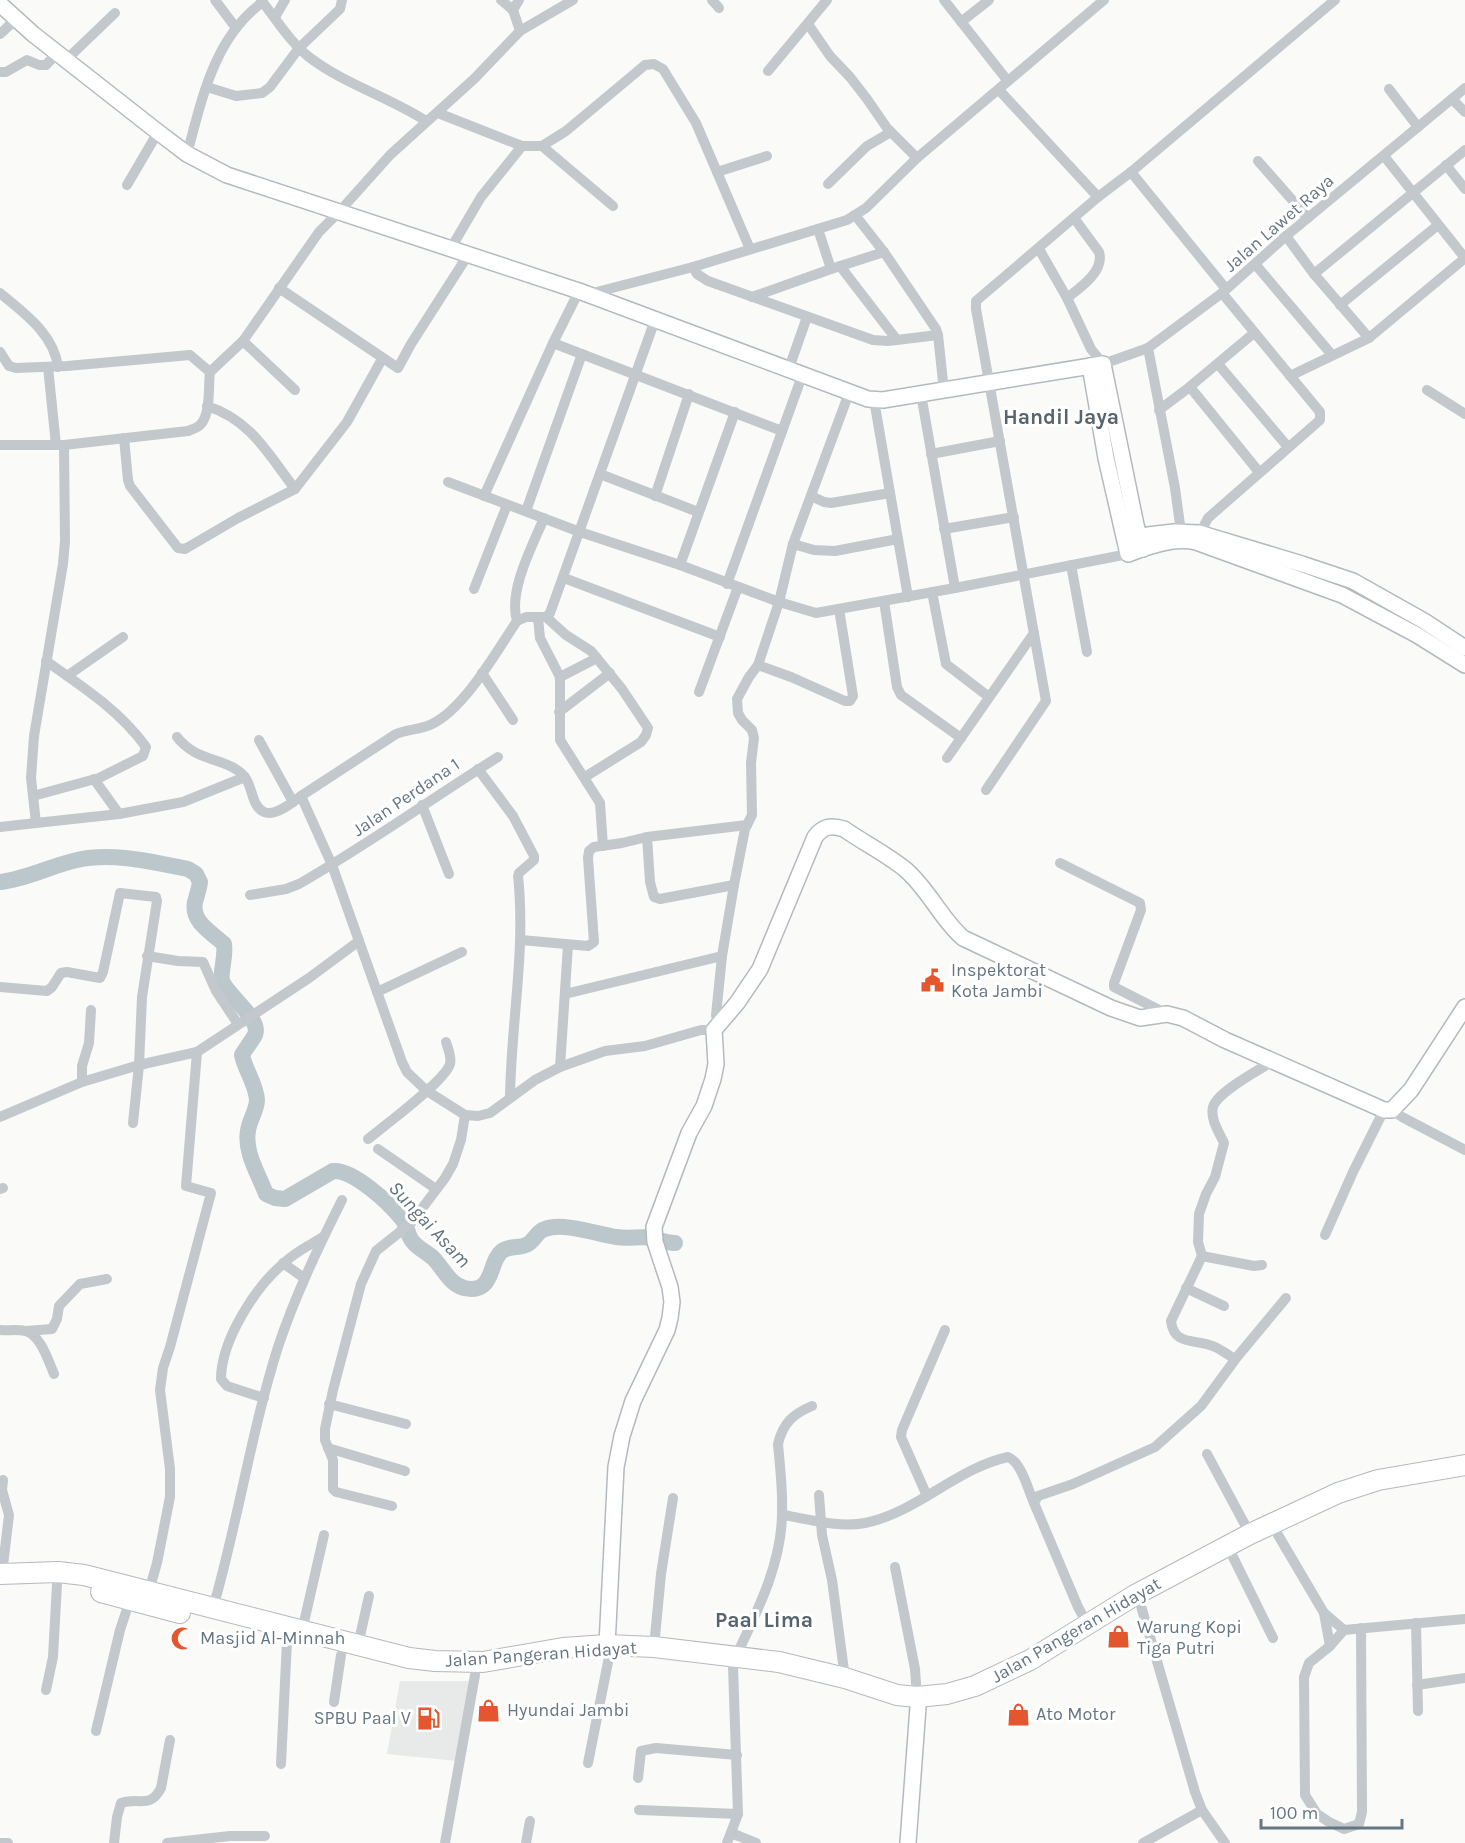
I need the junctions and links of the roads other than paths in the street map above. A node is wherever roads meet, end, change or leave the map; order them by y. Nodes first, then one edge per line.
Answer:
1 (214, 0) edge
2 (285, 0) edge
3 (342, 0) edge
4 (501, 0) edge
5 (573, 0) edge
6 (828, 0) edge
7 (944, 0) edge
8 (989, 0) edge
9 (1104, 0) edge
10 (1335, 0) edge
11 (262, 1) edge
12 (0, 4) edge
13 (516, 5) edge
14 (115, 14) dead end
15 (275, 17) junction
16 (16, 19) junction
17 (961, 22) junction
18 (808, 24) junction
19 (236, 28) junction
20 (520, 31) junction
21 (0, 34) edge
22 (299, 48) junction
23 (62, 56) junction
24 (768, 71) dead end
25 (0, 72) edge
26 (1007, 80) junction
27 (207, 87) junction
28 (1465, 88) edge
29 (1389, 89) dead end
30 (999, 90) junction
31 (1452, 99) junction
32 (1465, 111) edge
33 (438, 112) junction
34 (426, 121) junction
35 (1418, 127) junction
36 (158, 132) junction
37 (891, 132) junction
38 (522, 146) junction
39 (542, 146) junction
40 (1465, 150) edge
41 (187, 154) junction
42 (767, 156) dead end
43 (1384, 156) junction
44 (917, 158) junction
45 (1258, 161) dead end
46 (1446, 165) junction
47 (717, 172) junction
48 (1131, 172) junction
49 (828, 184) dead end
50 (127, 185) dead end
51 (1465, 189) edge
52 (1413, 193) junction
53 (1098, 197) junction
54 (613, 206) dead end
55 (339, 212) junction
56 (855, 215) junction
57 (1074, 218) junction
58 (1308, 218) junction
59 (1438, 225) junction
60 (818, 229) junction
61 (1286, 236) junction
62 (451, 248) junction
63 (750, 249) junction
64 (1039, 249) junction
65 (884, 252) junction
66 (468, 255) junction
67 (1465, 258) edge
68 (1255, 264) junction
69 (693, 267) junction
70 (835, 268) junction
71 (1314, 274) junction
72 (279, 288) junction
73 (1224, 291) junction
74 (584, 292) junction
75 (0, 294) edge
76 (752, 297) junction
77 (1067, 298) junction
78 (1340, 305) junction
79 (807, 317) junction
80 (655, 320) junction
81 (1254, 333) junction
82 (938, 335) junction
83 (1369, 338) junction
84 (897, 340) junction
85 (243, 341) junction
86 (552, 343) junction
87 (1148, 348) junction
88 (0, 352) edge
89 (582, 354) junction
90 (1332, 355) junction
91 (382, 359) junction
92 (1218, 364) junction
93 (1096, 365) junction
94 (53, 367) junction
95 (210, 372) junction
96 (795, 373) junction
97 (634, 374) junction
98 (1290, 376) junction
99 (990, 383) junction
100 (1190, 387) junction
101 (296, 390) dead end
102 (1427, 390) dead end
103 (944, 391) junction
104 (849, 393) junction
105 (689, 394) junction
106 (921, 394) junction
107 (874, 400) junction
108 (207, 406) junction
109 (1160, 410) junction
110 (735, 412) junction
111 (1465, 414) edge
112 (782, 431) junction
113 (124, 438) junction
114 (1000, 441) junction
115 (0, 445) edge
116 (60, 445) junction
117 (1288, 447) junction
118 (931, 454) junction
119 (1259, 472) junction
120 (600, 474) junction
121 (448, 482) dead end
122 (295, 489) junction
123 (890, 493) junction
124 (484, 496) junction
125 (655, 496) junction
126 (811, 496) junction
127 (507, 505) junction
128 (526, 511) junction
129 (698, 512) junction
130 (1014, 517) junction
131 (544, 518) junction
132 (944, 529) junction
133 (1181, 531) junction
134 (580, 532) junction
135 (1200, 538) junction
136 (898, 539) junction
137 (793, 544) junction
138 (1225, 546) junction
139 (1130, 548) junction
140 (680, 565) junction
141 (1071, 565) junction
142 (1024, 575) junction
143 (564, 578) junction
144 (733, 586) junction
145 (955, 588) junction
146 (474, 589) dead end
147 (932, 592) junction
148 (908, 597) junction
149 (884, 601) junction
150 (779, 602) junction
151 (839, 609) junction
152 (542, 618) junction
153 (517, 621) junction
154 (1034, 633) junction
155 (123, 637) dead end
156 (720, 637) junction
157 (1465, 648) edge
158 (1087, 652) dead end
159 (597, 658) junction
160 (46, 661) junction
161 (758, 665) junction
162 (1465, 665) edge
163 (482, 673) junction
164 (610, 673) junction
165 (67, 676) junction
166 (560, 677) junction
167 (699, 692) dead end
168 (989, 698) junction
169 (560, 712) junction
170 (513, 720) dead end
171 (177, 737) dead end
172 (961, 738) junction
173 (259, 740) dead end
174 (498, 757) dead end
175 (947, 758) dead end
176 (478, 769) junction
177 (245, 777) junction
178 (585, 777) junction
179 (94, 779) junction
180 (986, 790) dead end
181 (33, 796) junction
182 (297, 799) junction
183 (422, 805) junction
184 (119, 814) junction
185 (36, 823) junction
186 (747, 825) junction
187 (0, 827) edge
188 (647, 837) junction
189 (603, 846) junction
190 (1059, 863) dead end
191 (332, 865) junction
192 (449, 874) dead end
193 (734, 885) junction
194 (250, 895) dead end
195 (521, 940) junction
196 (359, 941) junction
197 (568, 945) junction
198 (462, 952) dead end
199 (147, 956) junction
200 (722, 957) junction
201 (0, 987) edge
202 (377, 992) junction
203 (565, 994) junction
204 (1465, 1007) edge
205 (91, 1010) dead end
206 (1167, 1014) junction
207 (239, 1023) junction
208 (715, 1027) junction
209 (446, 1042) dead end
210 (196, 1052) junction
211 (1273, 1061) junction
212 (139, 1065) junction
213 (560, 1067) junction
214 (82, 1082) junction
215 (427, 1091) junction
216 (510, 1097) junction
217 (1388, 1110) junction
218 (465, 1115) junction
219 (0, 1117) edge
220 (133, 1123) dead end
221 (368, 1139) dead end
222 (378, 1149) dead end
223 (1465, 1150) edge
224 (436, 1189) junction
225 (342, 1200) dead end
226 (1325, 1235) dead end
227 (324, 1237) junction
228 (1202, 1256) junction
229 (283, 1263) junction
230 (1262, 1265) dead end
231 (304, 1278) junction
232 (107, 1279) dead end
233 (1186, 1288) junction
234 (1286, 1298) dead end
235 (1224, 1306) dead end
236 (0, 1330) edge
237 (945, 1330) dead end
238 (26, 1331) junction
239 (1235, 1359) junction
240 (54, 1374) dead end
241 (264, 1398) junction
242 (329, 1404) junction
243 (812, 1406) dead end
244 (406, 1424) dead end
245 (328, 1448) junction
246 (1206, 1454) dead end
247 (1465, 1465) edge
248 (405, 1471) dead end
249 (1465, 1476) edge
250 (3, 1480) dead end
251 (819, 1495) dead end
252 (927, 1496) junction
253 (673, 1498) dead end
254 (1034, 1503) junction
255 (392, 1506) dead end
256 (783, 1515) junction
257 (822, 1521) junction
258 (1274, 1527) junction
259 (1250, 1534) junction
260 (324, 1535) dead end
261 (1232, 1556) junction
262 (895, 1567) dead end
263 (1, 1578) edge
264 (57, 1584) junction
265 (149, 1591) junction
266 (369, 1596) dead end
267 (130, 1600) junction
268 (1138, 1600) junction
269 (1324, 1613) junction
270 (211, 1614) junction
271 (1465, 1619) edge
272 (1416, 1623) junction
273 (1088, 1625) junction
274 (1361, 1628) junction
275 (1344, 1630) junction
276 (294, 1636) junction
277 (1273, 1638) dead end
278 (1330, 1646) junction
279 (654, 1647) junction
280 (350, 1650) junction
281 (608, 1651) junction
282 (735, 1661) junction
283 (465, 1671) junction
284 (845, 1678) junction
285 (1465, 1678) edge
286 (1417, 1686) junction
287 (46, 1690) dead end
288 (334, 1702) dead end
289 (917, 1702) junction
290 (1418, 1711) dead end
291 (96, 1731) dead end
292 (170, 1740) dead end
293 (737, 1755) junction
294 (588, 1763) dead end
295 (281, 1764) dead end
296 (638, 1778) dead end
297 (639, 1810) dead end
298 (1202, 1810) junction
299 (738, 1814) junction
300 (530, 1821) dead end
301 (265, 1836) dead end
302 (729, 1838) edge
303 (230, 1840) edge
304 (0, 1843) edge
305 (8, 1843) edge
306 (114, 1843) edge
307 (167, 1843) edge
308 (445, 1843) edge
309 (526, 1843) edge
310 (756, 1843) edge
311 (908, 1843) edge
312 (1143, 1843) edge
313 (1225, 1843) edge

1 - 19 street
2 - 15 street
3 - 22 street
4 - 13 street
5 - 20 street
6 - 18 street
7 - 17 street
8 - 17 street
9 - 26 street
10 - 48 street
11 - 15 street
11 - 19 street
12 - 16 street
13 - 20 street
14 - 23 street
15 - 22 street
16 - 21 street
16 - 23 street
17 - 26 street
18 - 24 street
18 - 37 street
19 - 27 street
20 - 33 street
22 - 27 street
22 - 34 street
23 - 25 street
23 - 36 street
26 - 30 street
27 - 41 street
28 - 31 street, Jalan Lawet Raya
29 - 35 street
30 - 44 street
30 - 53 street
31 - 32 street
31 - 35 street, Jalan Lawet Raya
33 - 34 street
33 - 38 street
34 - 55 street
35 - 43 street, Jalan Lawet Raya
36 - 41 street
36 - 50 street
37 - 44 street
37 - 49 street
38 - 39 street
38 - 62 street
39 - 47 street
39 - 54 street
40 - 46 street
41 - 55 street
42 - 47 street
43 - 52 street
43 - 58 street, Jalan Lawet Raya
44 - 56 street
45 - 58 street
46 - 51 street
46 - 52 street
47 - 63 street
48 - 53 street
48 - 73 street
52 - 59 street
52 - 71 street
53 - 57 street
55 - 62 street
55 - 72 street
56 - 60 street
56 - 65 street
57 - 64 street
57 - 77 street
58 - 61 street, Jalan Lawet Raya
59 - 67 street
59 - 78 street
60 - 63 street
60 - 70 street
61 - 68 street, Jalan Lawet Raya
61 - 71 street
62 - 66 street
63 - 69 street
64 - 77 street
64 - 99 street
65 - 70 street
65 - 82 street
66 - 74 street
66 - 91 street
67 - 83 street
68 - 73 street, Jalan Lawet Raya
68 - 90 street
69 - 74 street
69 - 76 street
70 - 76 street
70 - 84 street
71 - 78 street
72 - 85 street
72 - 91 street
73 - 81 street
73 - 87 street, Jalan Lawet Raya
74 - 80 street
74 - 86 street
75 - 94 street
76 - 79 street
77 - 93 street
78 - 83 street
79 - 84 street
79 - 96 street
80 - 96 street
80 - 97 street
81 - 92 street
81 - 98 street
82 - 84 street
82 - 103 street
83 - 90 street
85 - 95 street
85 - 101 street
86 - 89 street
86 - 124 street
87 - 93 street, Jalan Lawet Raya
87 - 109 street
88 - 94 street
89 - 97 street
89 - 128 street
90 - 98 street
91 - 122 street
92 - 100 street
92 - 117 street
93 - 99 street
93 - 139 street
94 - 95 street
94 - 116 street
95 - 108 street
96 - 104 street
96 - 112 street
97 - 105 street
97 - 120 street
98 - 117 street
99 - 103 street
99 - 114 street
100 - 109 street
100 - 119 street
102 - 111 street
103 - 106 street
104 - 107 street
104 - 126 street
105 - 110 street
105 - 125 street
106 - 107 street
106 - 118 street
107 - 123 street
108 - 113 street
108 - 122 street
109 - 133 street
110 - 112 street
110 - 129 street
112 - 144 street
113 - 116 street
113 - 122 street
114 - 118 street
114 - 130 street
115 - 116 street
116 - 160 street
117 - 119 street
118 - 132 street
119 - 135 street
120 - 125 street
120 - 134 street
121 - 124 street
123 - 126 street
123 - 136 street
124 - 127 street
125 - 129 street
126 - 137 street
127 - 128 street
127 - 146 street
128 - 131 street
129 - 140 street
130 - 132 street
130 - 142 street
131 - 134 street
131 - 153 street
132 - 145 street
133 - 135 street
133 - 139 street
134 - 140 street
134 - 143 street
135 - 138 street
135 - 139 street
136 - 137 street
136 - 148 street
137 - 150 street
138 - 157 street
138 - 162 street
139 - 141 street
140 - 144 street
141 - 142 street
141 - 158 street
142 - 145 street
142 - 154 street
143 - 152 street
143 - 156 street
144 - 150 street
144 - 156 street
145 - 147 street
147 - 148 street
147 - 168 street
148 - 149 street
149 - 151 street
149 - 172 street
150 - 151 street
150 - 161 street
151 - 161 street
152 - 153 street
152 - 159 street
152 - 166 street
153 - 163 street
154 - 168 street
154 - 180 street
155 - 165 street
156 - 167 street
159 - 164 street
159 - 166 street
160 - 165 street
160 - 181 street
161 - 186 street
163 - 170 street
163 - 182 street
164 - 169 street
164 - 178 street
165 - 179 street
166 - 169 street
168 - 172 street
169 - 178 street
171 - 177 street
172 - 175 street
173 - 182 street
174 - 176 street, Jalan Perdana 1
176 - 183 street, Jalan Perdana 1
176 - 195 street
177 - 182 street
177 - 184 street
178 - 189 street
179 - 181 street
179 - 184 street
181 - 185 street
182 - 191 street
183 - 191 street, Jalan Perdana 1
183 - 192 street
184 - 185 street
185 - 187 street
186 - 188 street
186 - 193 street
188 - 189 street
188 - 193 street
189 - 197 street
190 - 206 street
191 - 194 street, Jalan Perdana 1
191 - 196 street
193 - 200 street
195 - 197 street
195 - 216 street
196 - 202 street
196 - 207 street
197 - 203 street
198 - 202 street
199 - 201 street
199 - 207 street
199 - 212 street
200 - 203 street
200 - 208 street
202 - 215 street
203 - 213 street
204 - 217 street
205 - 214 street
206 - 208 street
206 - 211 street
207 - 210 street
208 - 213 street
208 - 281 street
209 - 215 street
210 - 212 street
210 - 265 street
211 - 217 street
211 - 228 street
212 - 214 street
212 - 220 street
213 - 216 street
214 - 219 street
215 - 218 street
215 - 221 street
216 - 218 street
217 - 223 street
217 - 226 street
218 - 224 street
222 - 224 street
224 - 242 street
225 - 227 street
227 - 229 street
227 - 231 street
228 - 230 street
228 - 233 street
229 - 231 street
229 - 241 street
231 - 241 street
232 - 238 street
233 - 235 street
233 - 239 street
234 - 239 street
236 - 238 street
237 - 252 street
238 - 240 street
239 - 254 street
241 - 270 street
242 - 244 street
242 - 245 street
243 - 256 street
245 - 248 street
245 - 255 street
246 - 259 street
247 - 258 highway, Jalan Pangeran Hidayat
249 - 258 highway, Jalan Pangeran Hidayat
250 - 263 street
251 - 257 street
252 - 254 street
252 - 257 street
253 - 279 street
254 - 273 street
256 - 257 street
256 - 282 street
257 - 284 street
258 - 259 highway, Jalan Pangeran Hidayat
258 - 261 highway, Jalan Pangeran Hidayat
258 - 269 street
259 - 268 highway, Jalan Pangeran Hidayat
260 - 276 street
261 - 268 highway, Jalan Pangeran Hidayat
261 - 277 street
262 - 289 street
263 - 264 highway, Jalan Pangeran Hidayat
263 - 265 highway, Jalan Pangeran Hidayat
264 - 267 highway, Jalan Pangeran Hidayat
264 - 287 street
265 - 270 highway, Jalan Pangeran Hidayat
266 - 280 street
267 - 270 highway, Jalan Pangeran Hidayat
267 - 291 street
268 - 273 highway, Jalan Pangeran Hidayat
268 - 289 highway, Jalan Pangeran Hidayat
268 - 298 street
269 - 275 street
269 - 278 street
270 - 276 highway, Jalan Pangeran Hidayat
271 - 272 street
272 - 274 street
272 - 286 street
273 - 289 highway, Jalan Pangeran Hidayat
274 - 275 street
274 - 278 street
275 - 278 street
276 - 280 highway, Jalan Pangeran Hidayat
276 - 295 street
279 - 281 highway, Jalan Pangeran Hidayat
279 - 282 highway, Jalan Pangeran Hidayat
280 - 283 highway, Jalan Pangeran Hidayat
280 - 288 street
281 - 282 highway, Jalan Pangeran Hidayat
281 - 283 highway, Jalan Pangeran Hidayat
281 - 294 street
282 - 284 highway, Jalan Pangeran Hidayat
282 - 289 highway, Jalan Pangeran Hidayat
282 - 293 street
283 - 308 street
284 - 289 highway, Jalan Pangeran Hidayat
285 - 286 street
286 - 290 street
289 - 311 street
292 - 306 street
293 - 296 street
293 - 299 street
297 - 299 street
298 - 312 street
298 - 313 street
299 - 302 street
300 - 309 street
301 - 303 street
302 - 310 street
303 - 307 street
304 - 305 street

